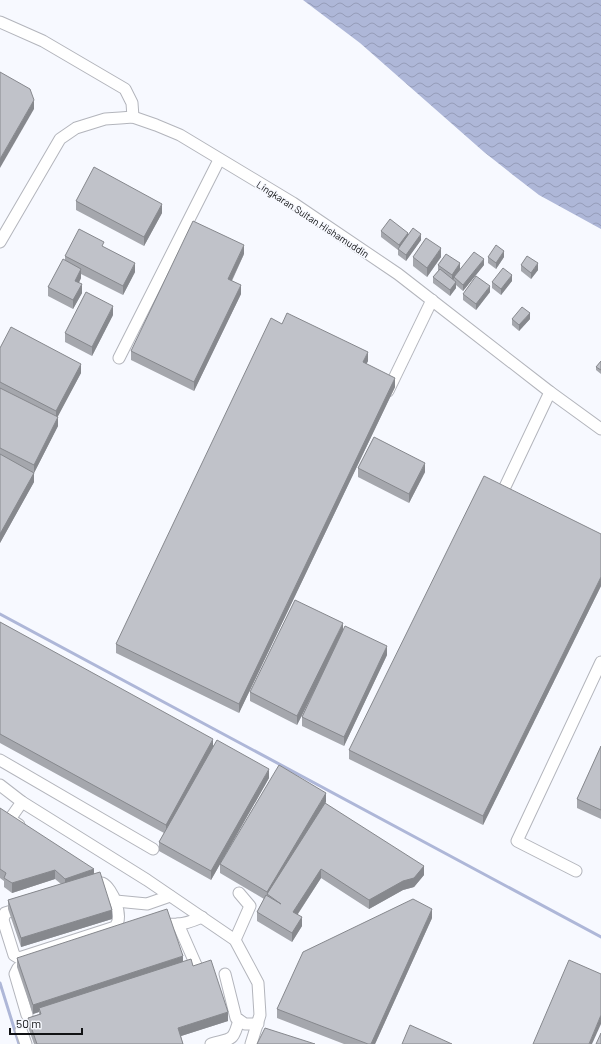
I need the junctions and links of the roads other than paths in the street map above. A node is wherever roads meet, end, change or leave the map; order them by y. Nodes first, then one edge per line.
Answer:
1 (0, 22) edge
2 (133, 117) junction
3 (219, 160) junction
4 (0, 242) edge
5 (432, 300) junction
6 (119, 358) dead end
7 (550, 392) junction
8 (384, 398) edge
9 (601, 429) edge
10 (504, 489) edge
11 (601, 662) edge
12 (0, 760) edge
13 (0, 785) edge
14 (22, 802) junction
15 (5, 819) edge
16 (26, 830) edge
17 (154, 848) dead end
18 (576, 871) dead end
19 (239, 893) dead end
20 (170, 896) junction
21 (116, 901) junction
22 (202, 917) junction
23 (178, 924) junction
24 (150, 928) edge
25 (235, 940) junction
26 (92, 946) edge
27 (196, 965) edge
28 (225, 974) dead end
29 (27, 1015) dead end
30 (239, 1020) junction
31 (258, 1024) junction
32 (21, 1030) dead end
33 (26, 1044) edge
34 (211, 1044) edge
35 (251, 1044) edge

1 - 2 street
2 - 3 street, Lingkaran Sultan Hishamuddin
2 - 4 street, Lingkaran Sultan Hishamuddin
3 - 5 street, Lingkaran Sultan Hishamuddin
3 - 6 street
5 - 7 street, Lingkaran Sultan Hishamuddin
5 - 8 street
7 - 9 street, Lingkaran Sultan Hishamuddin
7 - 10 street
11 - 18 street
12 - 17 street
13 - 14 street
14 - 15 street
14 - 20 street
15 - 16 street
19 - 25 street
20 - 21 street
20 - 22 street
21 - 21 street
22 - 23 street
22 - 25 street
23 - 24 street
23 - 27 street
25 - 31 street
26 - 29 street
28 - 30 street
30 - 31 street
30 - 34 street
31 - 35 street
32 - 33 street

